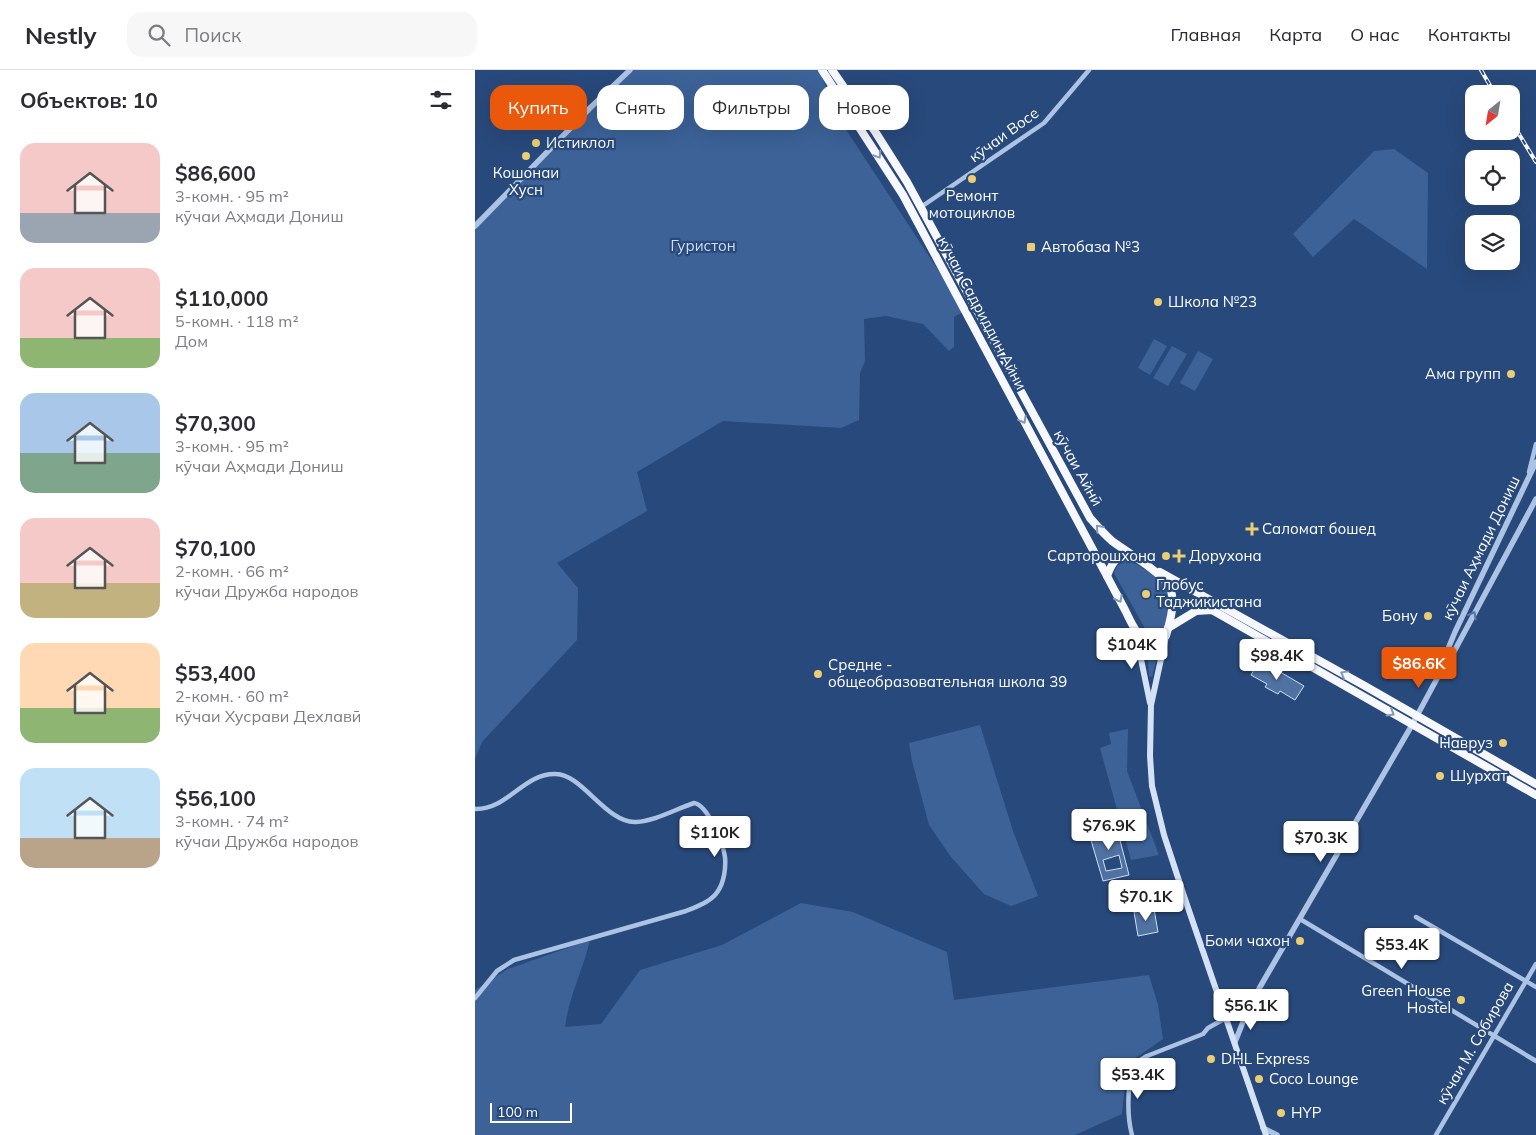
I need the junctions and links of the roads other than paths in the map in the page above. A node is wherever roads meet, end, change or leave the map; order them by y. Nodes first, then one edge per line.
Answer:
1 (630, 70) edge
2 (822, 70) edge
3 (833, 70) edge
4 (1089, 70) edge
5 (921, 207) junction
6 (475, 226) edge
7 (1013, 378) joint
8 (1536, 444) edge
9 (1536, 463) edge
10 (1536, 468) edge
11 (1529, 479) junction
12 (1536, 499) edge
13 (1136, 559) junction
14 (1154, 569) junction
15 (1107, 576) junction
16 (1135, 630) junction
17 (1167, 632) junction
18 (1440, 672) junction
19 (1151, 705) junction
20 (1417, 716) junction
21 (1412, 725) junction
22 (1536, 784) edge
23 (1536, 796) edge
24 (475, 810) edge
25 (1417, 917) dead end
26 (1300, 920) junction
27 (1536, 964) edge
28 (1526, 981) junction
29 (1536, 987) edge
30 (475, 998) edge
31 (1247, 1012) junction
32 (1226, 1018) junction
33 (1494, 1036) junction
34 (1235, 1042) junction
35 (1536, 1061) edge
36 (1264, 1132) edge
37 (1132, 1135) edge
38 (1277, 1135) edge
39 (1436, 1135) edge

1 - 6 street
2 -> 15 highway, кӯчаи Садриддин Айни
3 - 5 highway, кӯчаи Садриддин Айни
4 - 5 street, кӯчаи Восе
5 - 7 highway, кӯчаи Садриддин Айни
13 -> 7 highway, кӯчаи Айнӣ
8 - 11 street
9 - 10 street
9 - 11 street, кӯчаи Аҳмади Дониш
11 - 18 street, кӯчаи Аҳмади Дониш
18 -> 12 street
13 - 14 highway, кӯчаи Айнӣ
13 - 15 highway
14 - 17 highway
20 -> 14 highway
15 -> 16 highway, кӯчаи Садриддин Айни
16 - 17 highway
16 - 19 main road
17 - 19 main road
17 -> 21 highway
18 - 20 street, кӯчаи Аҳмади Дониш
19 - 32 main road
20 - 21 street, кӯчаи Аҳмади Дониш
20 - 22 highway
21 - 23 highway
21 - 26 street, кӯчаи Аҳмади Дониш
24 - 30 street
25 - 28 street
26 - 31 street, кӯчаи Аҳмади Дониш
26 - 33 street
27 - 28 street, кӯчаи М. Собирова
28 - 29 street
28 - 33 street, кӯчаи М. Собирова
31 - 32 street
31 - 34 street, кӯчаи Аҳмади Дониш
32 - 34 main road
32 - 37 street
33 - 35 street
33 - 39 street, кӯчаи М. Собирова
34 - 36 main road
36 - 38 street

